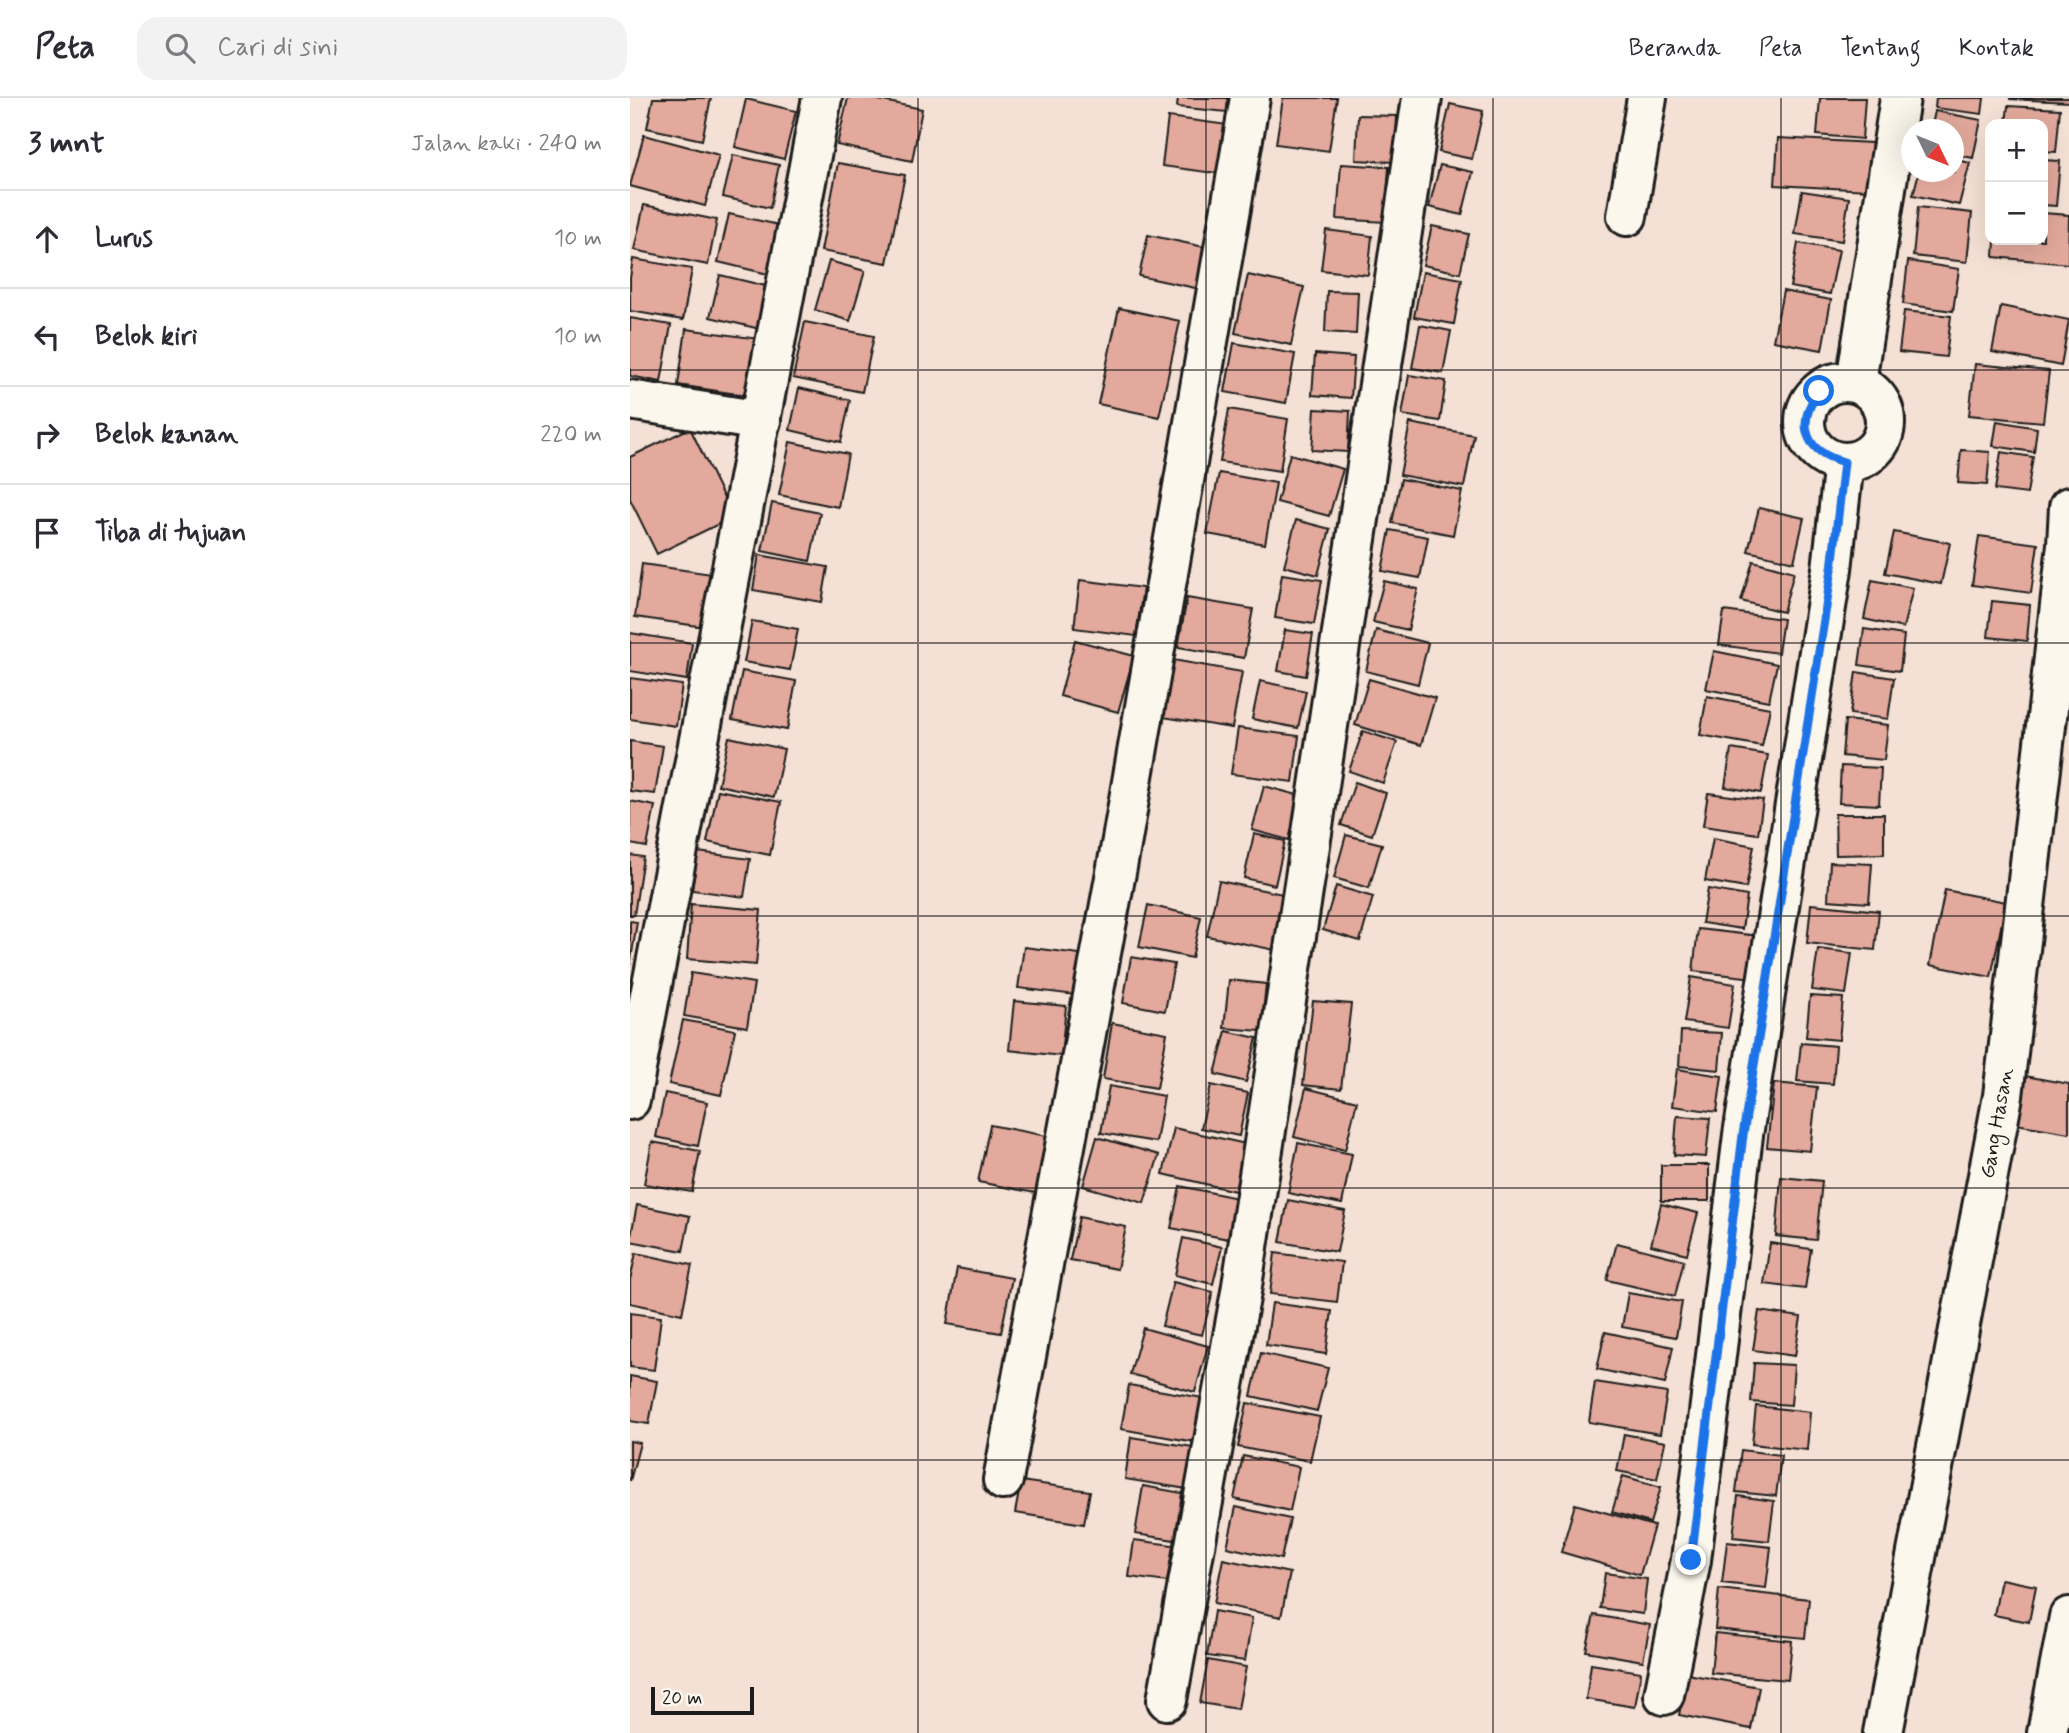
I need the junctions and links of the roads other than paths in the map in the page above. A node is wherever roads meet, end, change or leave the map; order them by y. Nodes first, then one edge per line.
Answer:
1 (822, 98) edge
2 (1250, 98) edge
3 (1422, 98) edge
4 (1647, 98) edge
5 (1900, 98) edge
6 (1627, 216) dead end
7 (1856, 382) junction
8 (630, 400) edge
9 (761, 421) junction
10 (1844, 462) junction
11 (2069, 507) edge
12 (632, 1077) edge
13 (1003, 1480) dead end
14 (2069, 1617) edge
15 (1664, 1695) dead end
16 (1167, 1700) dead end
17 (1883, 1733) edge
18 (2047, 1733) edge

1 - 9 street
2 - 13 street
3 - 16 street
4 - 6 street
5 - 7 street
7 - 10 street
7 - 10 street
8 - 9 street
9 - 12 street
10 - 15 street
11 - 17 street, Gang Hasan
14 - 18 street

